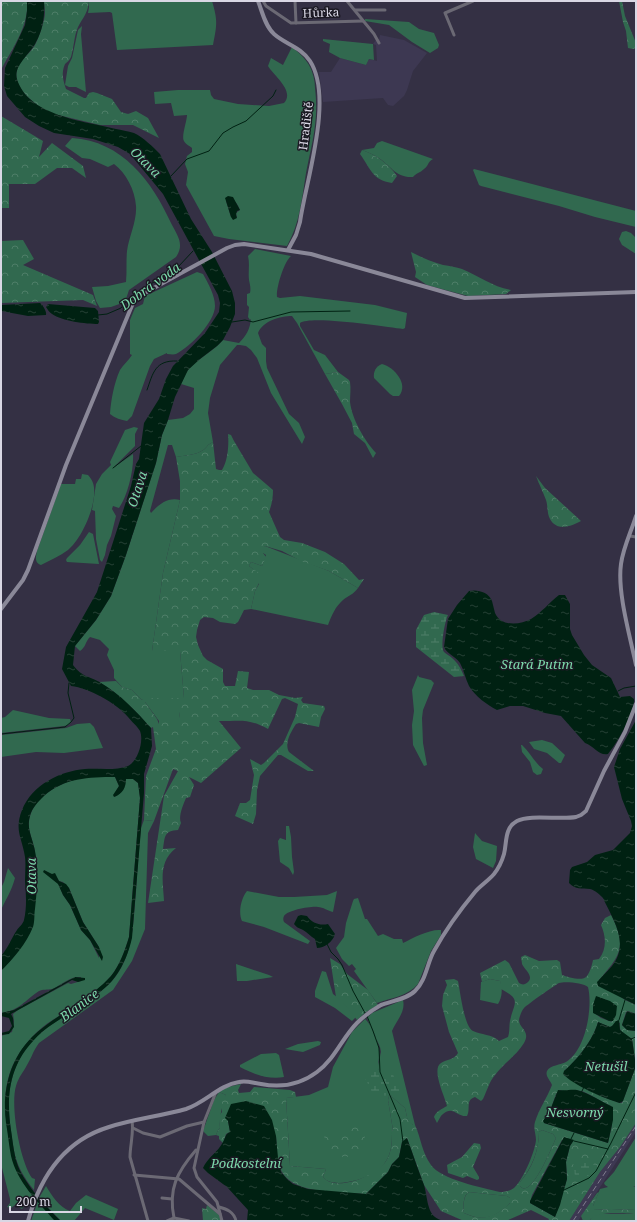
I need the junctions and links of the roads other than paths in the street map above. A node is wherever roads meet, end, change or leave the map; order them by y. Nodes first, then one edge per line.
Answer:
1 (258, 1) edge
2 (263, 1) edge
3 (295, 1) edge
4 (347, 1) edge
5 (473, 1) edge
6 (355, 10) junction
7 (385, 10) dead end
8 (363, 21) junction
9 (296, 23) junction
10 (454, 35) dead end
11 (379, 43) dead end
12 (288, 250) junction
13 (636, 292) edge
14 (636, 516) edge
15 (630, 536) junction
16 (636, 537) edge
17 (1, 609) edge
18 (636, 665) edge
19 (636, 704) edge
20 (216, 1092) junction
21 (203, 1101) junction
22 (210, 1106) junction
23 (132, 1121) junction
24 (204, 1122) junction
25 (195, 1124) junction
26 (133, 1128) junction
27 (201, 1131) junction
28 (196, 1150) junction
29 (134, 1175) junction
30 (176, 1178) junction
31 (162, 1198) dead end
32 (172, 1199) junction
33 (218, 1208) junction
34 (174, 1218) junction
35 (147, 1220) edge
36 (28, 1221) edge
37 (167, 1221) edge
38 (189, 1221) edge
39 (222, 1221) edge
40 (236, 1221) edge

1 - 12 street, Hradiště
2 - 9 street, Hůrka
3 - 9 street
4 - 6 street
5 - 10 street
6 - 7 street
6 - 8 street
8 - 9 street, Hůrka
8 - 11 street
12 - 13 street
12 - 17 street
14 - 15 street
15 - 16 street
15 - 18 street
19 - 20 street
20 - 21 street
20 - 22 street
21 - 22 street
21 - 23 street
22 - 24 street
23 - 26 street
23 - 36 street
24 - 25 street
24 - 27 street
25 - 26 street
25 - 27 street
26 - 29 street
27 - 28 street
28 - 30 street
28 - 33 street
29 - 30 street
29 - 35 street
30 - 32 street
30 - 33 street
31 - 32 street
32 - 34 street
33 - 39 street
33 - 40 street
34 - 37 street
34 - 38 street

